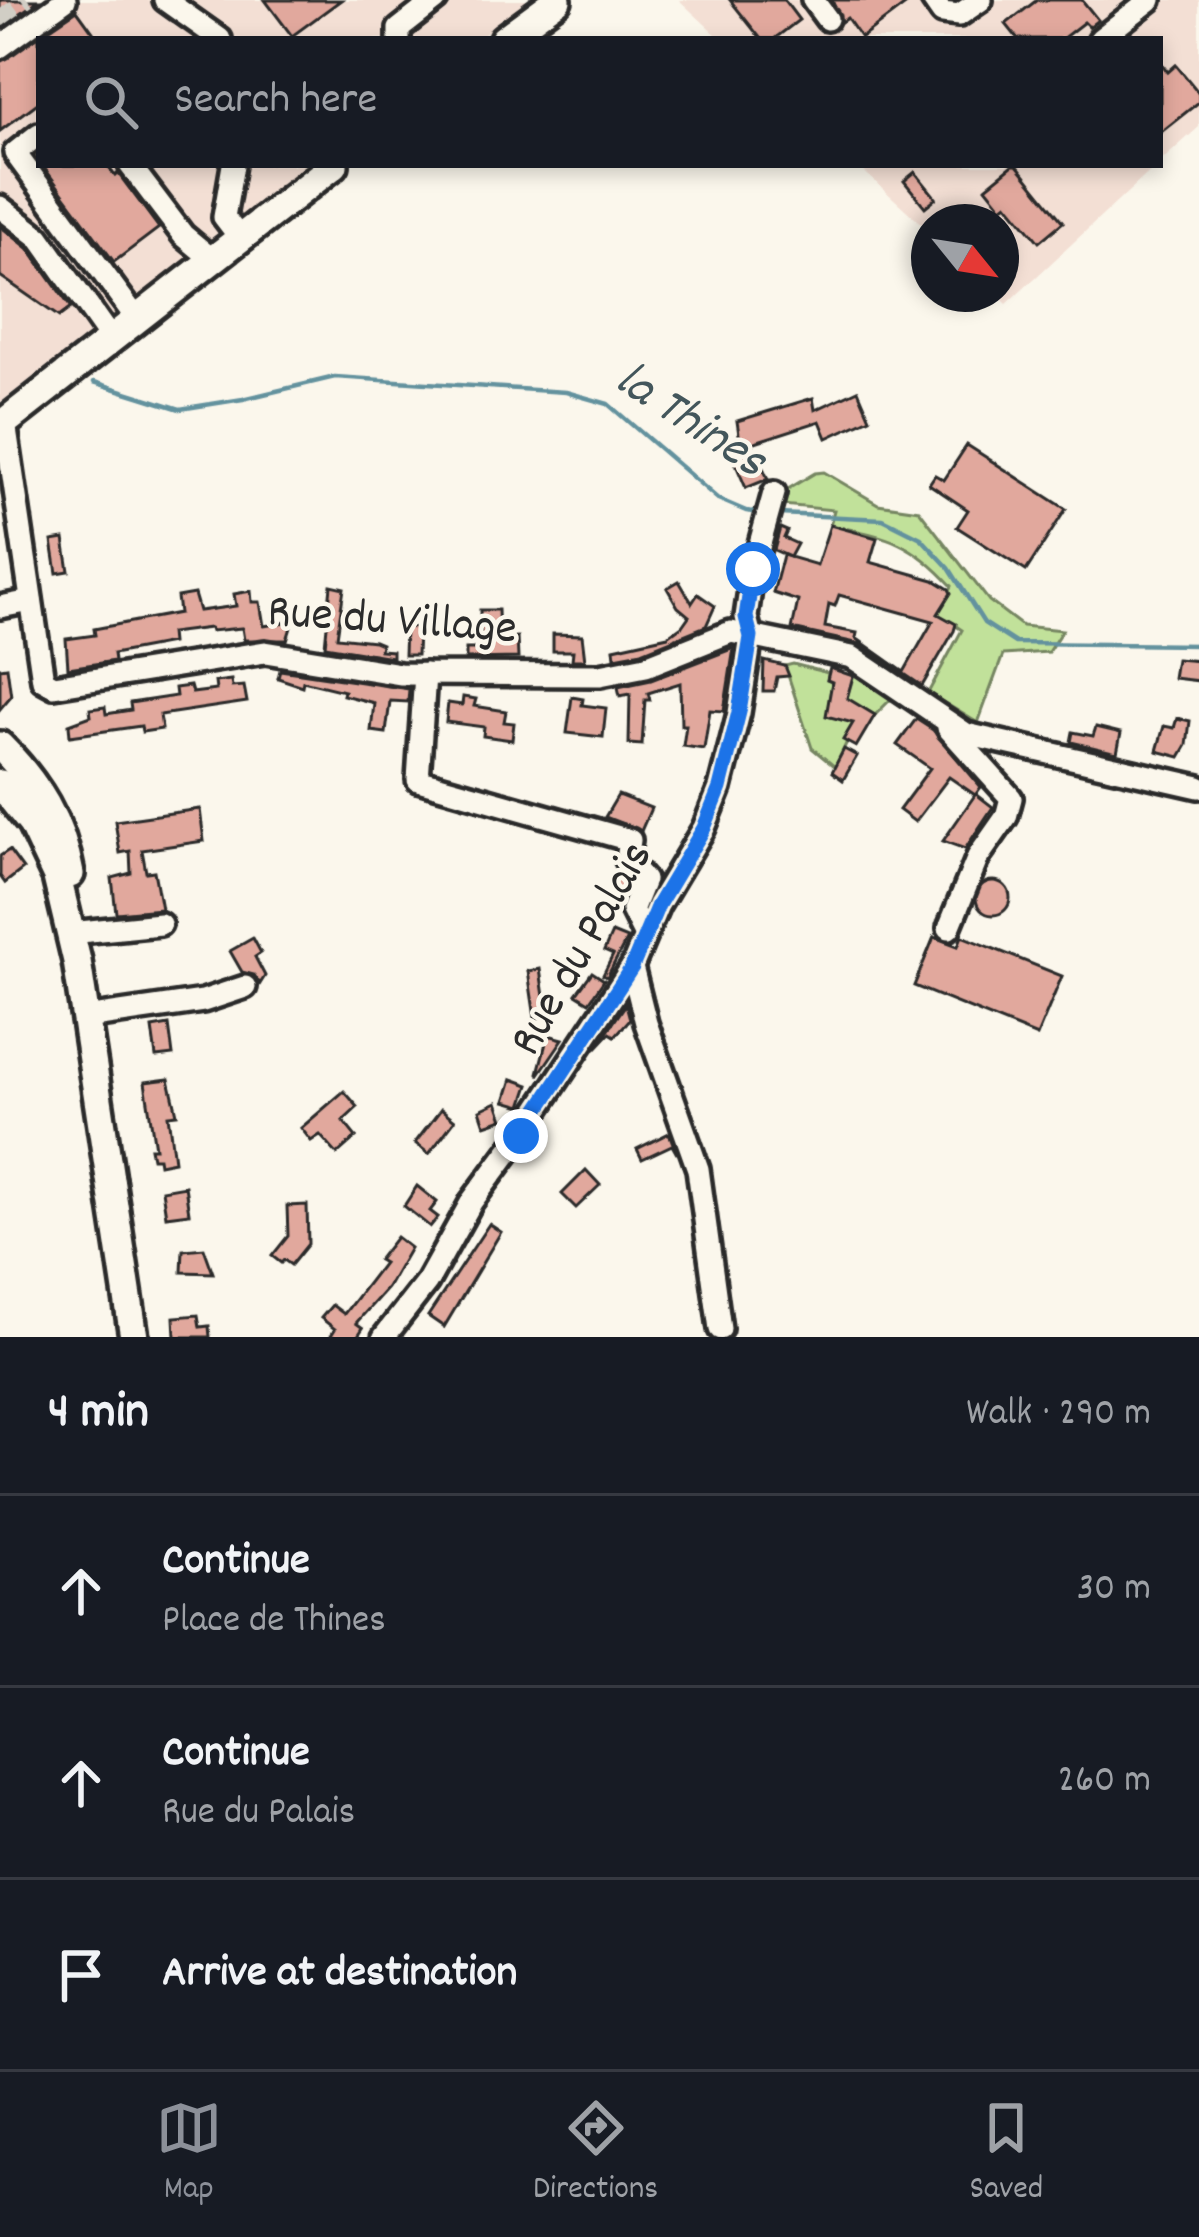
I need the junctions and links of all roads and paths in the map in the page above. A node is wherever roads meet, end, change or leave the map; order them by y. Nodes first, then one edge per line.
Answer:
1 (64, 0) edge
2 (165, 0) edge
3 (436, 0) edge
4 (813, 0) edge
5 (932, 0) edge
6 (981, 0) edge
7 (1146, 1) edge
8 (540, 5) edge
9 (827, 19) dead end
10 (216, 36) edge
11 (399, 36) edge
12 (507, 36) edge
13 (1104, 36) edge
14 (0, 47) edge
15 (36, 136) edge
16 (132, 168) edge
17 (232, 168) edge
18 (330, 168) edge
19 (0, 207) edge
20 (240, 238) junction
21 (213, 260) junction
22 (137, 319) junction
23 (111, 339) junction
24 (3, 424) edge
25 (774, 493) dead end
26 (31, 601) junction
27 (0, 608) edge
28 (743, 629) junction
29 (425, 674) junction
30 (943, 722) junction
31 (0, 746) edge
32 (0, 784) edge
33 (1199, 787) edge
34 (59, 858) junction
35 (160, 924) dead end
36 (949, 928) dead end
37 (80, 932) junction
38 (644, 934) junction
39 (77, 961) junction
40 (632, 967) junction
41 (245, 987) dead end
42 (86, 1018) junction
43 (719, 1329) dead end
44 (134, 1337) edge
45 (384, 1337) edge

1 - 14 street
2 - 10 street
3 - 11 street
4 - 9 street
5 - 6 street
7 - 13 street
8 - 12 main road
15 - 22 street
16 - 21 street
17 - 20 street
18 - 20 main road
19 - 23 street
20 - 21 main road
21 - 22 main road
22 - 23 main road
23 - 24 main road
24 - 26 street
25 - 28 street, Rue du Palais
26 - 27 street
26 - 29 street, Rue du Village
28 - 29 street, Rue du Village
28 - 30 street
28 - 38 street, Rue du Palais
29 - 38 street
30 - 33 street
30 - 36 street
31 - 34 main road
32 - 34 main road
34 - 37 main road
34 - 39 main road
35 - 37 street
37 - 39 main road
38 - 40 street, Rue du Palais
39 - 42 main road
40 - 43 street
40 - 45 street, Rue du Palais
41 - 42 street
42 - 44 main road

